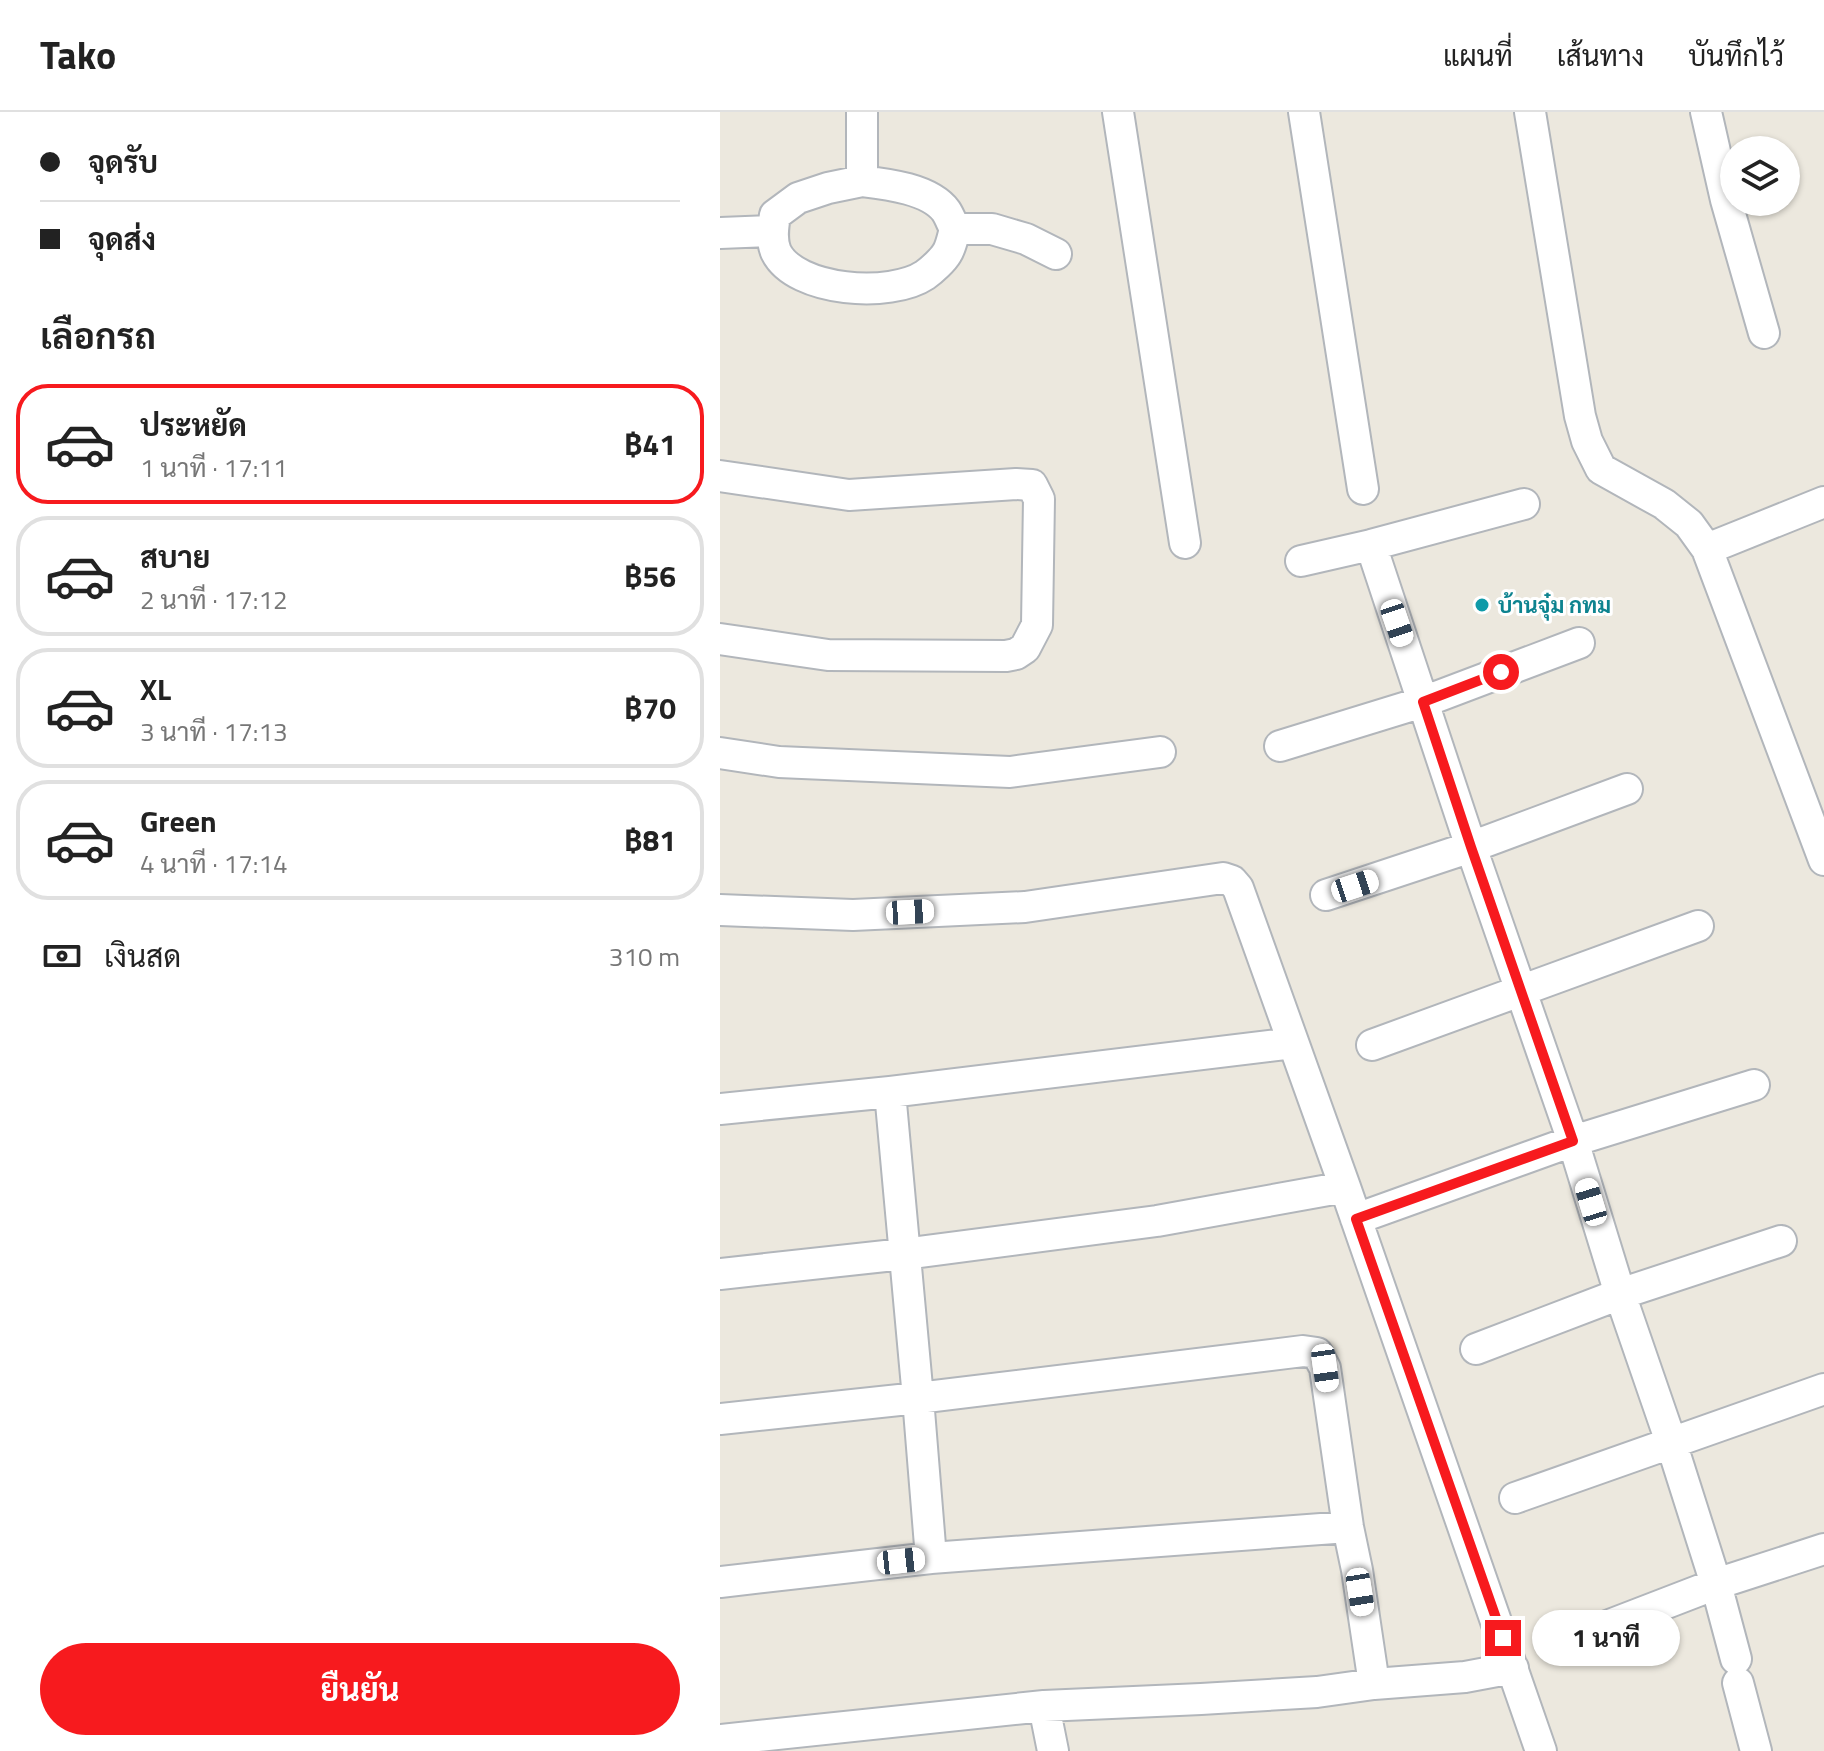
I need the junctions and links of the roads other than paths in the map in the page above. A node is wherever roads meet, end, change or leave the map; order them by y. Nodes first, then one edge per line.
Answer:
1 (862, 112) edge
2 (1118, 112) edge
3 (1304, 112) edge
4 (1530, 112) edge
5 (1706, 112) edge
6 (862, 181) junction
7 (955, 229) junction
8 (772, 231) junction
9 (720, 233) edge
10 (1056, 254) dead end
11 (1764, 333) dead end
12 (720, 476) edge
13 (1363, 489) dead end
14 (1824, 502) edge
15 (1524, 504) dead end
16 (1185, 543) dead end
17 (1371, 545) junction
18 (1707, 549) junction
19 (1301, 561) dead end
20 (720, 639) edge
21 (1579, 643) dead end
22 (1423, 702) junction
23 (1280, 746) dead end
24 (1160, 752) dead end
25 (720, 753) edge
26 (1627, 789) dead end
27 (1471, 847) junction
28 (1824, 860) edge
29 (1326, 895) dead end
30 (720, 910) edge
31 (1698, 926) dead end
32 (1522, 990) junction
33 (1293, 1043) junction
34 (1372, 1045) dead end
35 (1754, 1085) dead end
36 (890, 1092) junction
37 (720, 1109) edge
38 (1573, 1141) junction
39 (1345, 1187) junction
40 (1356, 1219) junction
41 (1781, 1241) dead end
42 (904, 1254) junction
43 (720, 1274) edge
44 (1620, 1294) junction
45 (1476, 1349) dead end
46 (1824, 1389) edge
47 (918, 1398) junction
48 (720, 1419) edge
49 (1671, 1442) junction
50 (1515, 1498) dead end
51 (1348, 1527) junction
52 (1824, 1549) edge
53 (931, 1558) junction
54 (720, 1582) edge
55 (1716, 1584) junction
56 (1568, 1641) dead end
57 (1513, 1668) junction
58 (1374, 1684) junction
59 (1044, 1706) junction
60 (720, 1740) edge
61 (1053, 1751) edge
62 (1541, 1751) edge
63 (1756, 1751) edge

1 - 6 street
2 - 16 street
3 - 13 street
4 - 18 street
5 - 11 street
6 - 7 street
6 - 8 street
7 - 8 street
7 - 10 street
8 - 9 street
12 - 20 street
14 - 18 street
15 - 17 street
17 - 19 street
17 - 22 street
18 - 28 street
21 - 22 street
22 - 23 street
22 - 27 street
24 - 25 street
26 - 27 street
27 - 29 street
27 - 32 street
30 - 33 street
31 - 32 street
32 - 34 street
32 - 38 street
33 - 36 street
33 - 39 street
35 - 38 street
36 - 37 street
36 - 42 street
38 - 40 street
38 - 44 street
39 - 40 street
39 - 42 street
40 - 57 street
41 - 44 street
42 - 43 street
42 - 47 street
44 - 45 street
44 - 49 street
46 - 49 street
47 - 48 street
47 - 51 street
47 - 53 street
49 - 50 street
49 - 55 street
51 - 53 street
51 - 58 street
52 - 55 street
53 - 54 street
55 - 56 street
55 - 63 street
57 - 58 street
57 - 62 street
58 - 59 street
59 - 60 street
59 - 61 street

